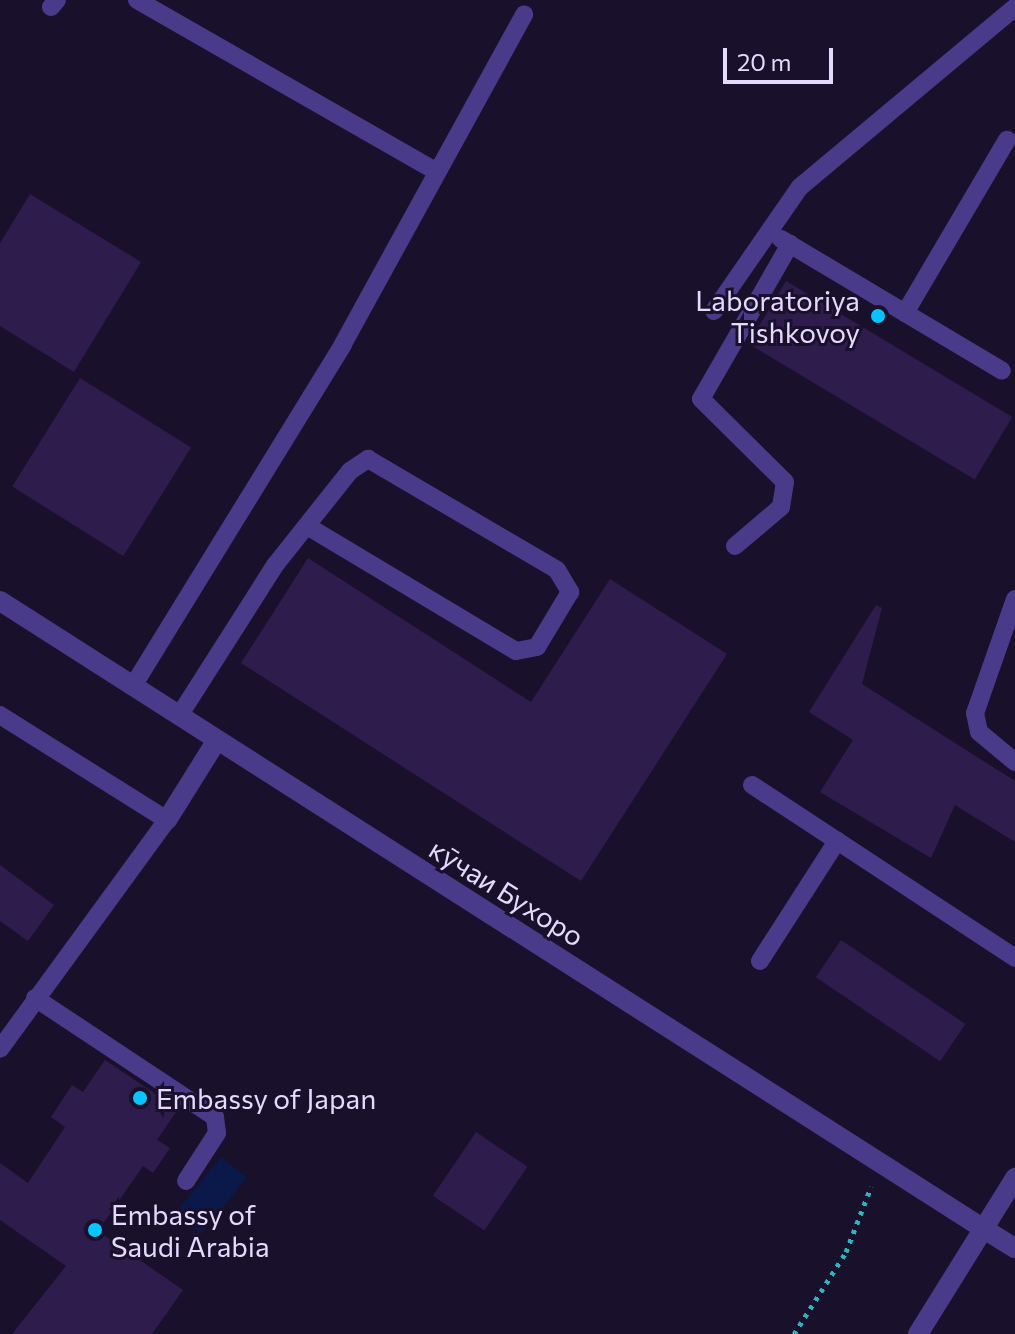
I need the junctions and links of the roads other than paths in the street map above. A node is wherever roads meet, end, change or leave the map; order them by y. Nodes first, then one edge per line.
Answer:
1 (137, 0) edge
2 (1015, 7) edge
3 (524, 15) dead end
4 (1007, 140) dead end
5 (435, 171) junction
6 (765, 230) junction
7 (790, 244) junction
8 (714, 311) dead end
9 (905, 313) junction
10 (1002, 371) dead end
11 (309, 527) junction
12 (735, 546) dead end
13 (1015, 599) edge
14 (0, 601) edge
15 (133, 686) junction
16 (0, 715) edge
17 (179, 716) junction
18 (217, 740) junction
19 (1015, 762) edge
20 (752, 785) dead end
21 (167, 820) junction
22 (837, 841) junction
23 (1015, 958) edge
24 (760, 961) dead end
25 (35, 998) junction
26 (0, 1049) edge
27 (1015, 1178) edge
28 (186, 1181) dead end
29 (984, 1229) junction
30 (1015, 1248) edge
31 (918, 1334) edge

1 - 5 lane
2 - 6 lane
3 - 5 lane
4 - 9 lane
5 - 15 lane
6 - 7 lane
6 - 8 lane
7 - 9 lane
7 - 12 lane
9 - 10 lane
11 - 11 lane
11 - 17 lane
13 - 19 lane
14 - 15 street, кӯчаи Бухоро
15 - 17 street, кӯчаи Бухоро
16 - 21 lane
17 - 18 street, кӯчаи Бухоро
18 - 21 street
18 - 29 street, кӯчаи Бухоро
20 - 22 lane
21 - 25 lane
22 - 23 lane
22 - 24 lane
25 - 26 lane
25 - 28 lane
27 - 29 street
29 - 30 street, кӯчаи Бухоро
29 - 31 street

